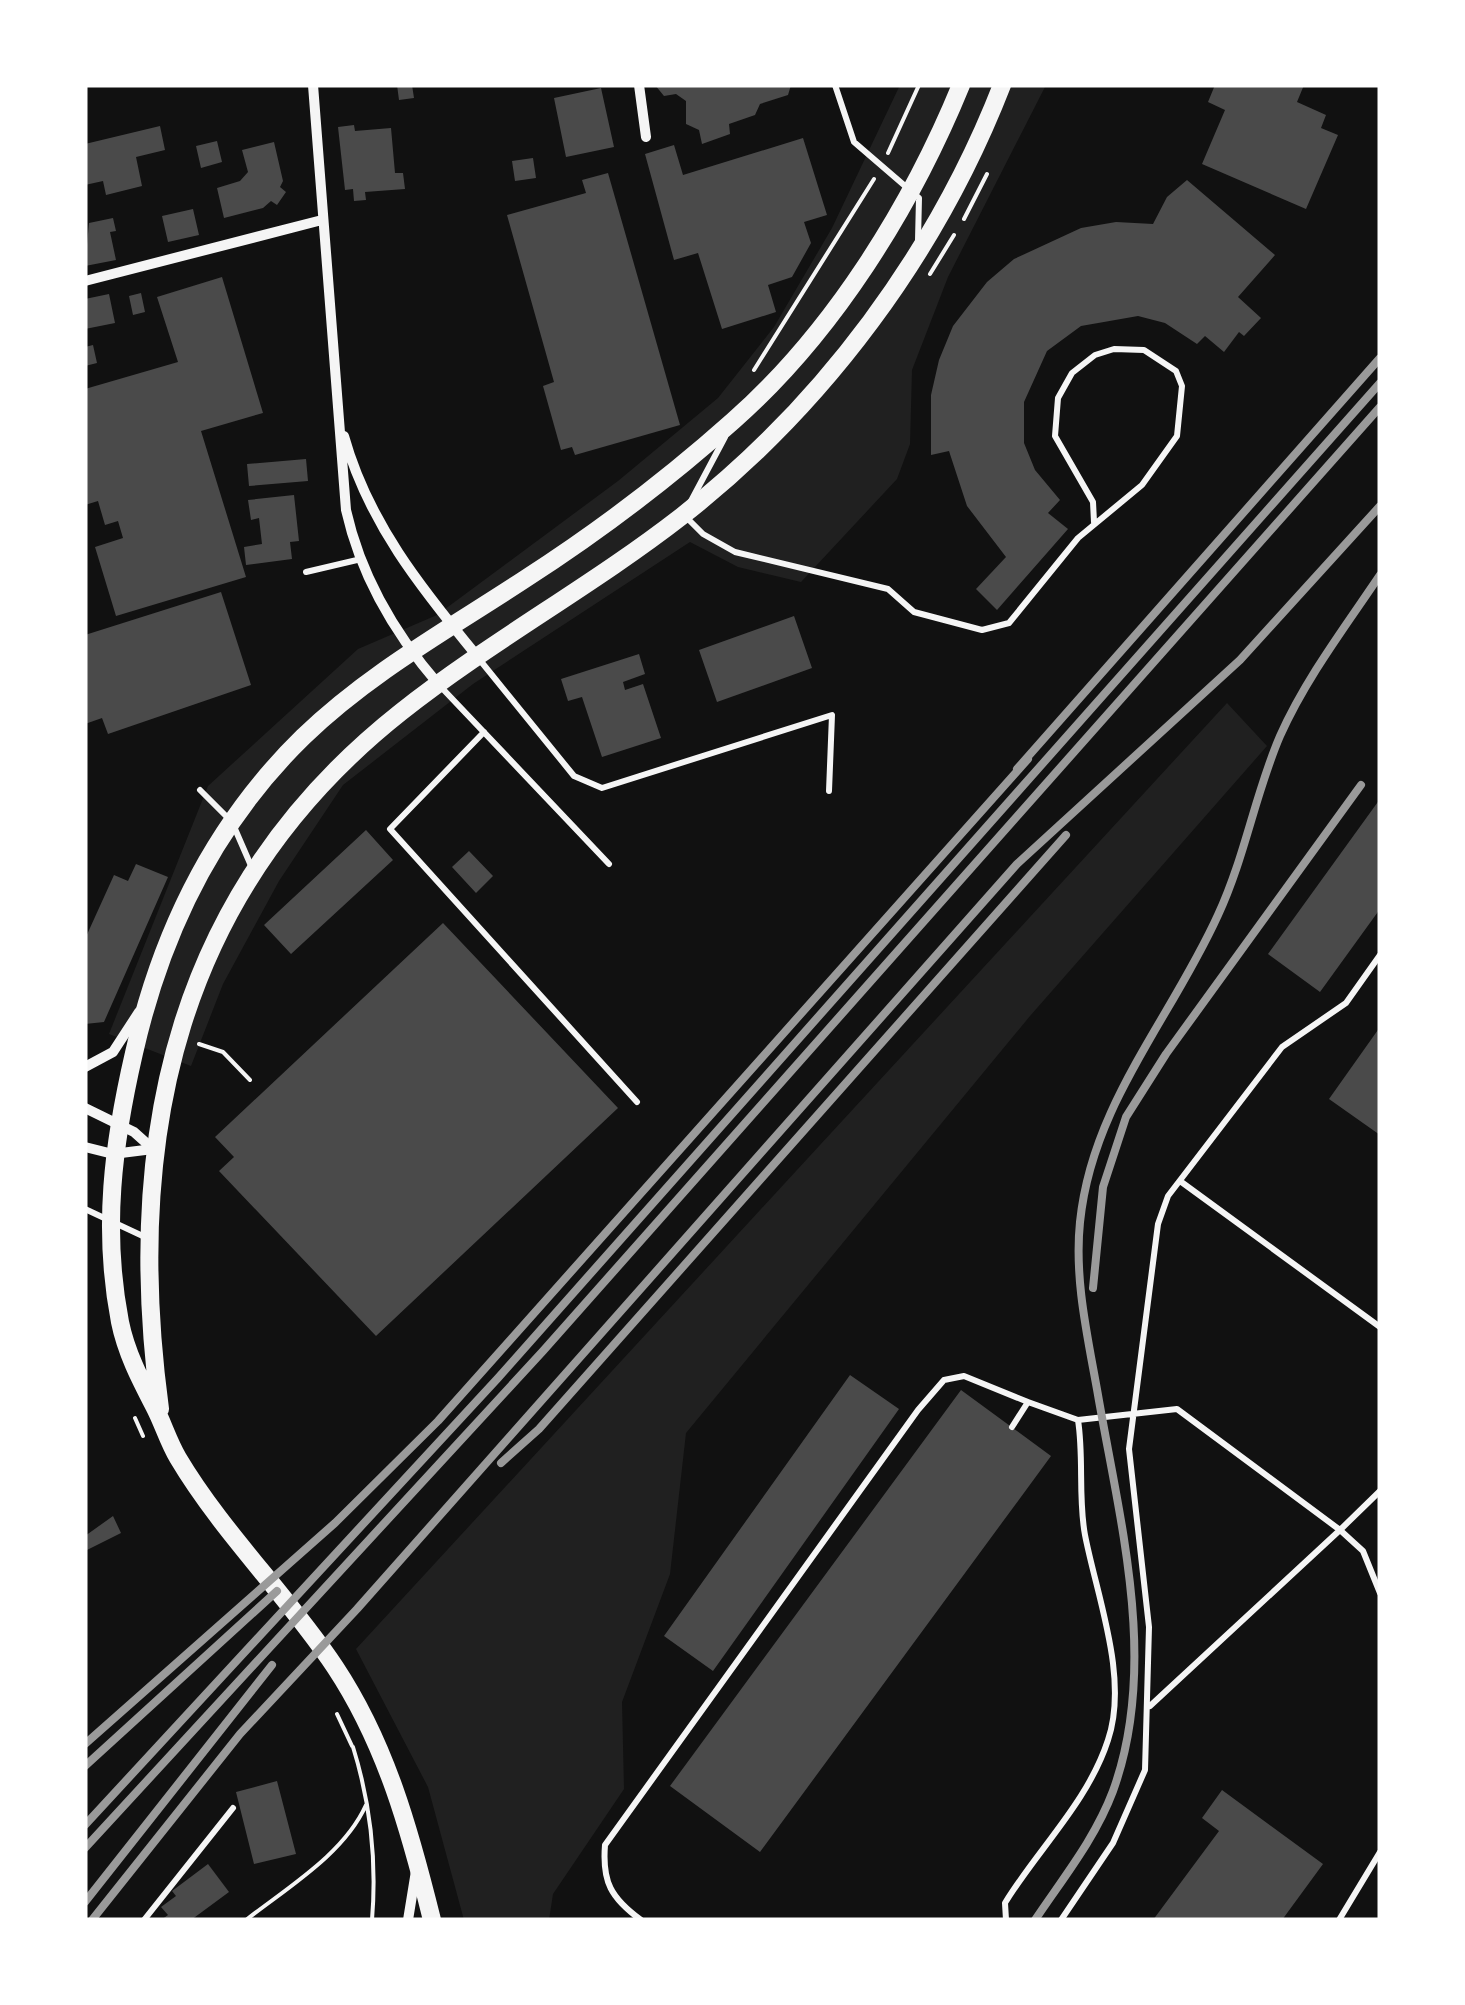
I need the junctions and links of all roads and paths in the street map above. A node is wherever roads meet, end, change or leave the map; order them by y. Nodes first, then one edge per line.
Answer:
1 (313, 85) edge
2 (639, 85) edge
3 (835, 85) edge
4 (919, 85) edge
5 (961, 85) edge
6 (1002, 85) edge
7 (646, 138) dead end
8 (882, 164) junction
9 (912, 188) junction
10 (322, 220) junction
11 (916, 258) junction
12 (85, 281) edge
13 (747, 379) dead end
14 (739, 417) junction
15 (341, 426) junction
16 (684, 514) junction
17 (1094, 522) junction
18 (357, 560) junction
19 (306, 572) dead end
20 (452, 626) junction
21 (411, 653) junction
22 (477, 656) junction
23 (439, 685) junction
24 (484, 732) junction
25 (200, 790) dead end
26 (828, 791) dead end
27 (232, 822) junction
28 (608, 864) dead end
29 (253, 870) junction
30 (1380, 955) edge
31 (144, 1002) junction
32 (175, 1037) junction
33 (85, 1068) edge
34 (250, 1080) dead end
35 (637, 1102) dead end
36 (85, 1108) edge
37 (119, 1124) junction
38 (85, 1146) edge
39 (153, 1148) junction
40 (113, 1154) junction
41 (1180, 1181) junction
42 (85, 1209) edge
43 (109, 1219) junction
44 (149, 1239) junction
45 (1380, 1326) edge
46 (1028, 1402) junction
47 (1132, 1414) junction
48 (161, 1419) junction
49 (1078, 1420) junction
50 (1012, 1428) dead end
51 (1380, 1491) edge
52 (1340, 1530) junction
53 (1380, 1593) edge
54 (1150, 1706) junction
55 (336, 1712) dead end
56 (366, 1721) junction
57 (352, 1746) junction
58 (368, 1801) junction
59 (232, 1808) dead end
60 (1380, 1852) edge
61 (418, 1865) junction
62 (144, 1920) edge
63 (246, 1920) edge
64 (372, 1920) edge
65 (408, 1920) edge
66 (432, 1920) edge
67 (641, 1920) edge
68 (1006, 1920) edge
69 (1060, 1920) edge
70 (1339, 1920) edge

1 - 10 street
2 - 7 street
3 - 8 lane
4 - 8 path
5 - 9 main road
6 - 11 main road
8 - 9 lane
8 - 13 path
9 - 11 lane
9 - 14 main road
10 - 12 street
10 - 15 street
11 - 16 main road
14 - 16 lane
14 - 20 main road
15 - 18 street
15 - 20 street
16 - 17 lane
16 - 22 main road
17 - 17 lane
18 - 19 lane
18 - 21 street
20 - 21 main road
20 - 22 street
21 - 23 street
21 - 27 main road
22 - 23 main road
22 - 26 lane
23 - 24 lane
23 - 29 main road
24 - 28 lane
24 - 35 lane
25 - 27 lane
27 - 29 lane
27 - 31 main road
29 - 32 main road
30 - 41 lane
31 - 33 street
31 - 37 main road
32 - 34 path
32 - 39 main road
36 - 37 street
37 - 39 street
37 - 40 main road
38 - 40 street
39 - 40 street
39 - 44 main road
40 - 43 main road
41 - 45 lane
41 - 47 lane
42 - 43 lane
43 - 44 lane
43 - 48 main road
44 - 48 main road
46 - 49 lane
46 - 50 lane
46 - 67 lane
47 - 49 lane
47 - 52 lane
47 - 54 lane
48 - 56 main road
49 - 68 lane
51 - 52 lane
52 - 53 lane
52 - 54 lane
54 - 69 lane
55 - 57 path
56 - 57 path
56 - 61 main road
57 - 58 path
58 - 63 path
58 - 64 path
59 - 62 lane
60 - 70 lane
61 - 65 street
61 - 66 main road

